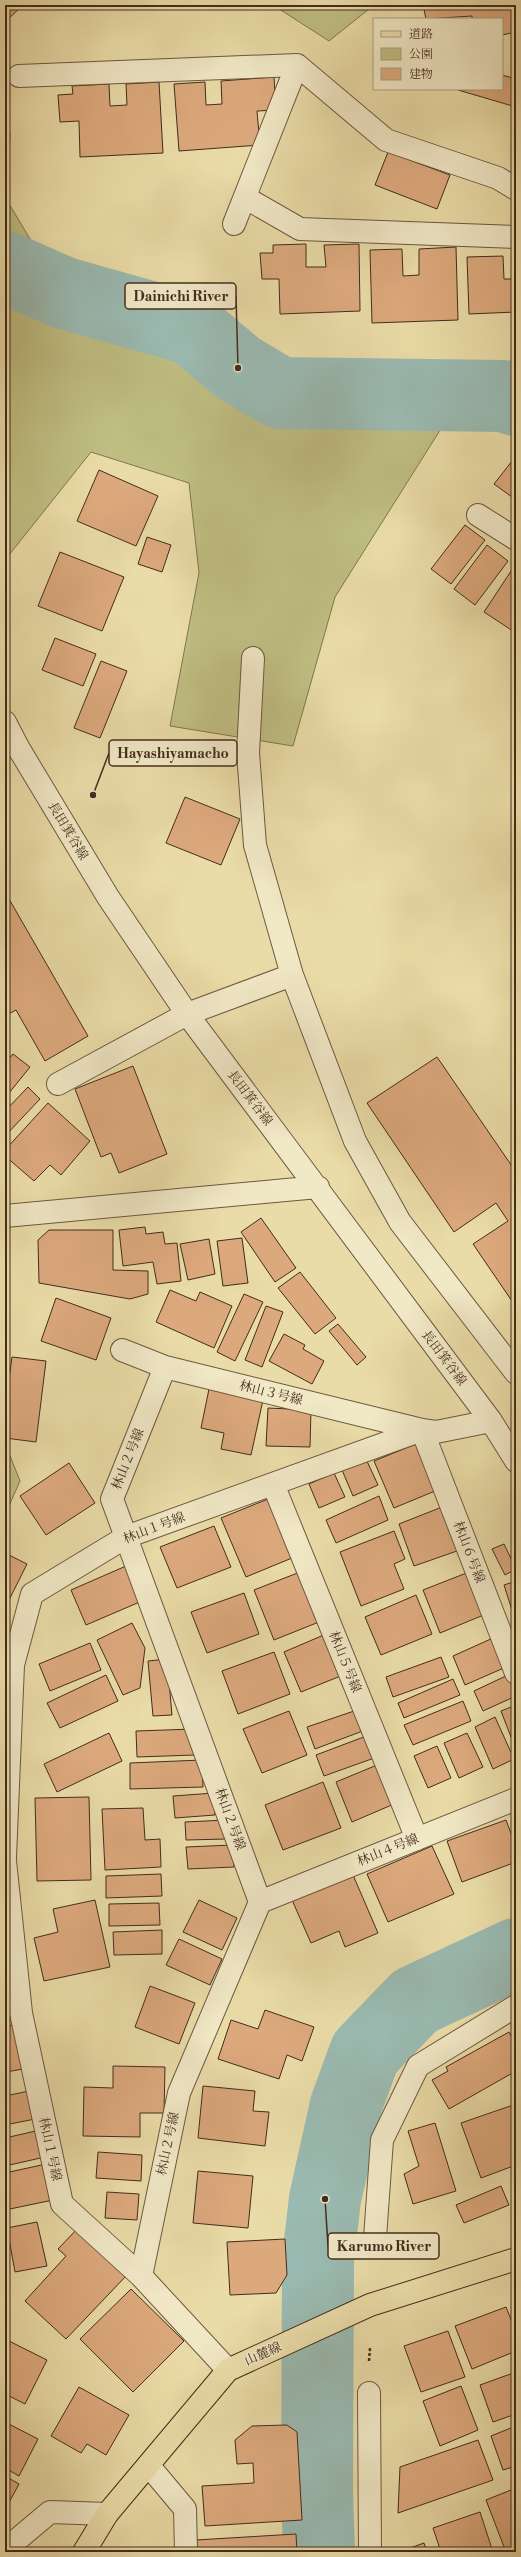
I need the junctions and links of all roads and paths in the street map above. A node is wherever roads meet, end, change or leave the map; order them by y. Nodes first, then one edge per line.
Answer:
1 (297, 65) junction
2 (19, 76) dead end
3 (516, 189) edge
4 (246, 198) junction
5 (234, 224) dead end
6 (516, 237) edge
7 (478, 515) dead end
8 (516, 539) edge
9 (253, 658) dead end
10 (5, 722) edge
11 (292, 975) junction
12 (187, 1014) junction
13 (58, 1084) dead end
14 (318, 1188) junction
15 (5, 1216) edge
16 (122, 1350) dead end
17 (165, 1367) junction
18 (516, 1373) edge
19 (491, 1421) junction
20 (422, 1430) junction
21 (516, 1461) edge
22 (273, 1484) junction
23 (126, 1537) junction
24 (516, 1673) edge
25 (516, 1799) edge
26 (417, 1839) junction
27 (5, 1857) edge
28 (5, 1861) edge
29 (260, 1902) junction
30 (516, 2006) edge
31 (375, 2238) dead end
32 (516, 2259) edge
33 (141, 2276) junction
34 (228, 2370) junction
35 (369, 2393) dead end
36 (149, 2466) junction
37 (107, 2514) junction
38 (7, 2552) edge
39 (84, 2552) edge
40 (186, 2552) edge
41 (370, 2552) edge

1 - 2 street
1 - 3 street
1 - 4 street
4 - 5 street
4 - 6 street
7 - 8 street
9 - 11 street
10 - 12 street, 長田箕谷線
11 - 12 street
11 - 18 street
12 - 13 street
12 - 14 street, 長田箕谷線
14 - 15 street
14 - 19 street, 長田箕谷線
16 - 17 street, 林山３号線
17 - 20 street, 林山３号線
17 - 23 street, 林山２号線
19 - 20 street, 林山１号線
19 - 21 street, 長田箕谷線
20 - 22 street, 林山１号線
20 - 24 street, 林山６号線
22 - 23 street, 林山１号線
22 - 26 street, 林山５号線
23 - 27 street, 林山１号線
23 - 29 street, 林山２号線
25 - 26 street, 林山４号線
26 - 29 street, 林山４号線
28 - 33 street, 林山１号線
29 - 33 street, 林山２号線
30 - 31 street
32 - 34 main road, 山麓線
33 - 34 street, 林山１号線
34 - 36 main road, 山麓線
35 - 41 street
36 - 37 main road, 山麓線
36 - 40 street
37 - 38 street
37 - 39 main road, 山麓線

